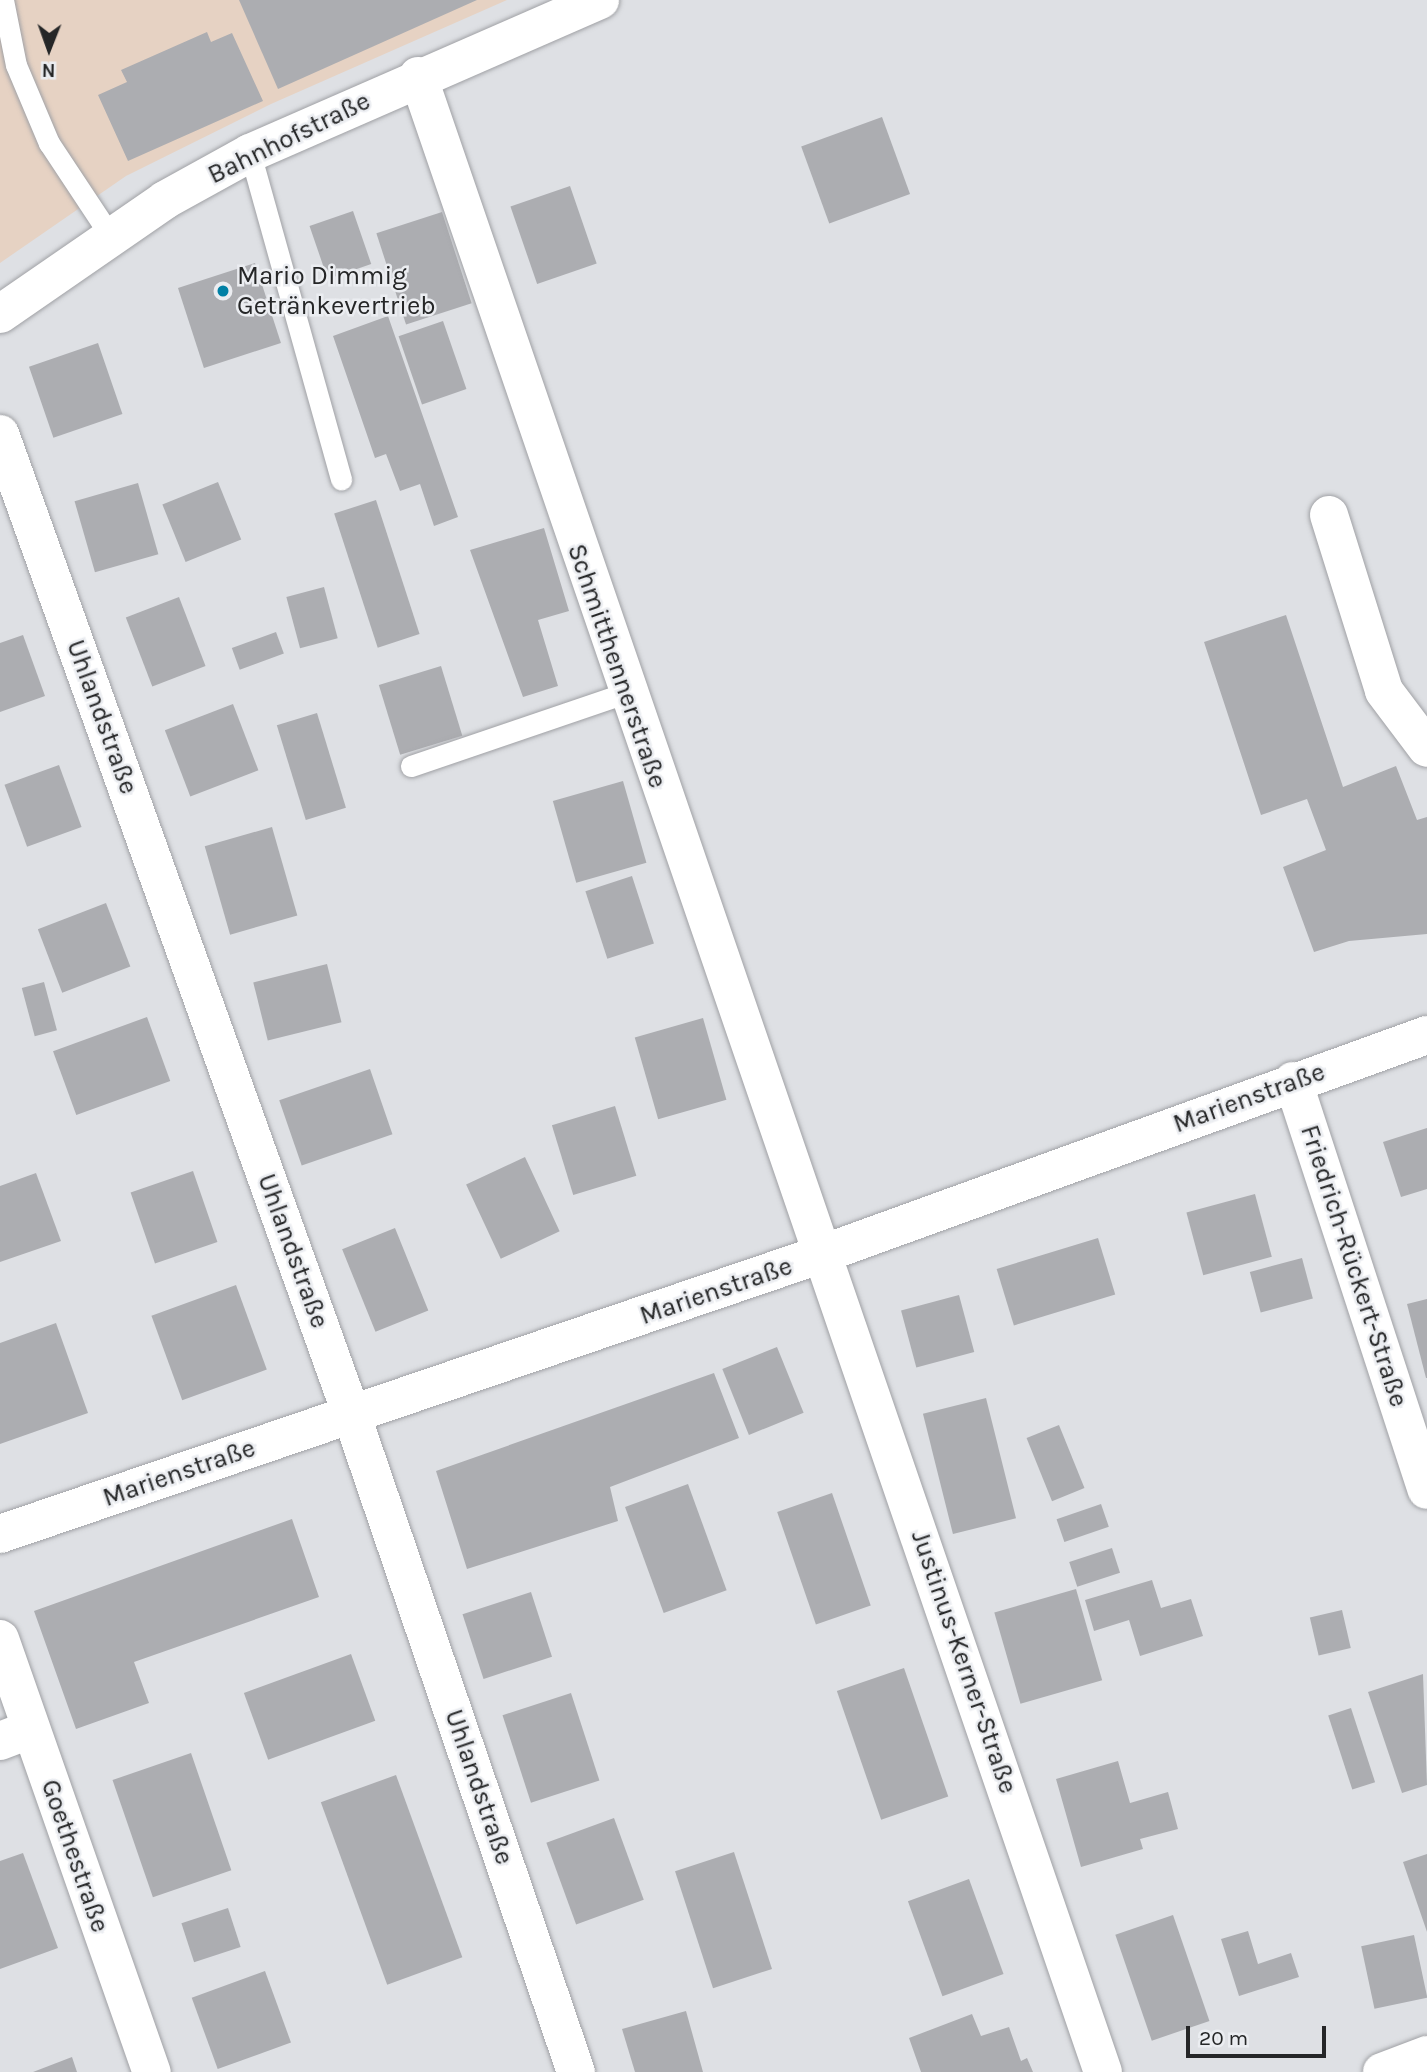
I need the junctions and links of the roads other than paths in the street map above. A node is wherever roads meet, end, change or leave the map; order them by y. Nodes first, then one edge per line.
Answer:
1 (3, 0) edge
2 (600, 0) edge
3 (418, 76) junction
4 (250, 153) junction
5 (110, 236) junction
6 (0, 314) edge
7 (0, 434) edge
8 (341, 480) dead end
9 (1329, 515) dead end
10 (625, 693) junction
11 (1427, 748) edge
12 (411, 766) dead end
13 (1427, 1035) edge
14 (1293, 1081) junction
15 (825, 1253) junction
16 (352, 1416) junction
17 (1427, 1490) edge
18 (0, 1534) edge
19 (0, 1639) edge
20 (15, 1735) edge
21 (1427, 2055) edge
22 (152, 2072) edge
23 (576, 2072) edge
24 (1103, 2072) edge
25 (1382, 2072) edge

1 - 5 lane
2 - 3 street, Bahnhofstraße
3 - 4 street, Bahnhofstraße
3 - 10 street, Schmitthennerstraße
4 - 5 street, Bahnhofstraße
4 - 8 lane
5 - 6 street, Bahnhofstraße
7 - 16 street, Uhlandstraße
9 - 11 street
10 - 12 lane
10 - 15 street, Schmitthennerstraße
13 - 14 street, Marienstraße
14 - 15 street, Marienstraße
14 - 17 street, Friedrich-Rückert-Straße
15 - 16 street, Marienstraße
15 - 24 street, Justinus-Kerner-Straße
16 - 18 street, Marienstraße
16 - 23 street, Uhlandstraße
19 - 20 street, Goethestraße
20 - 22 street, Goethestraße
21 - 25 street

